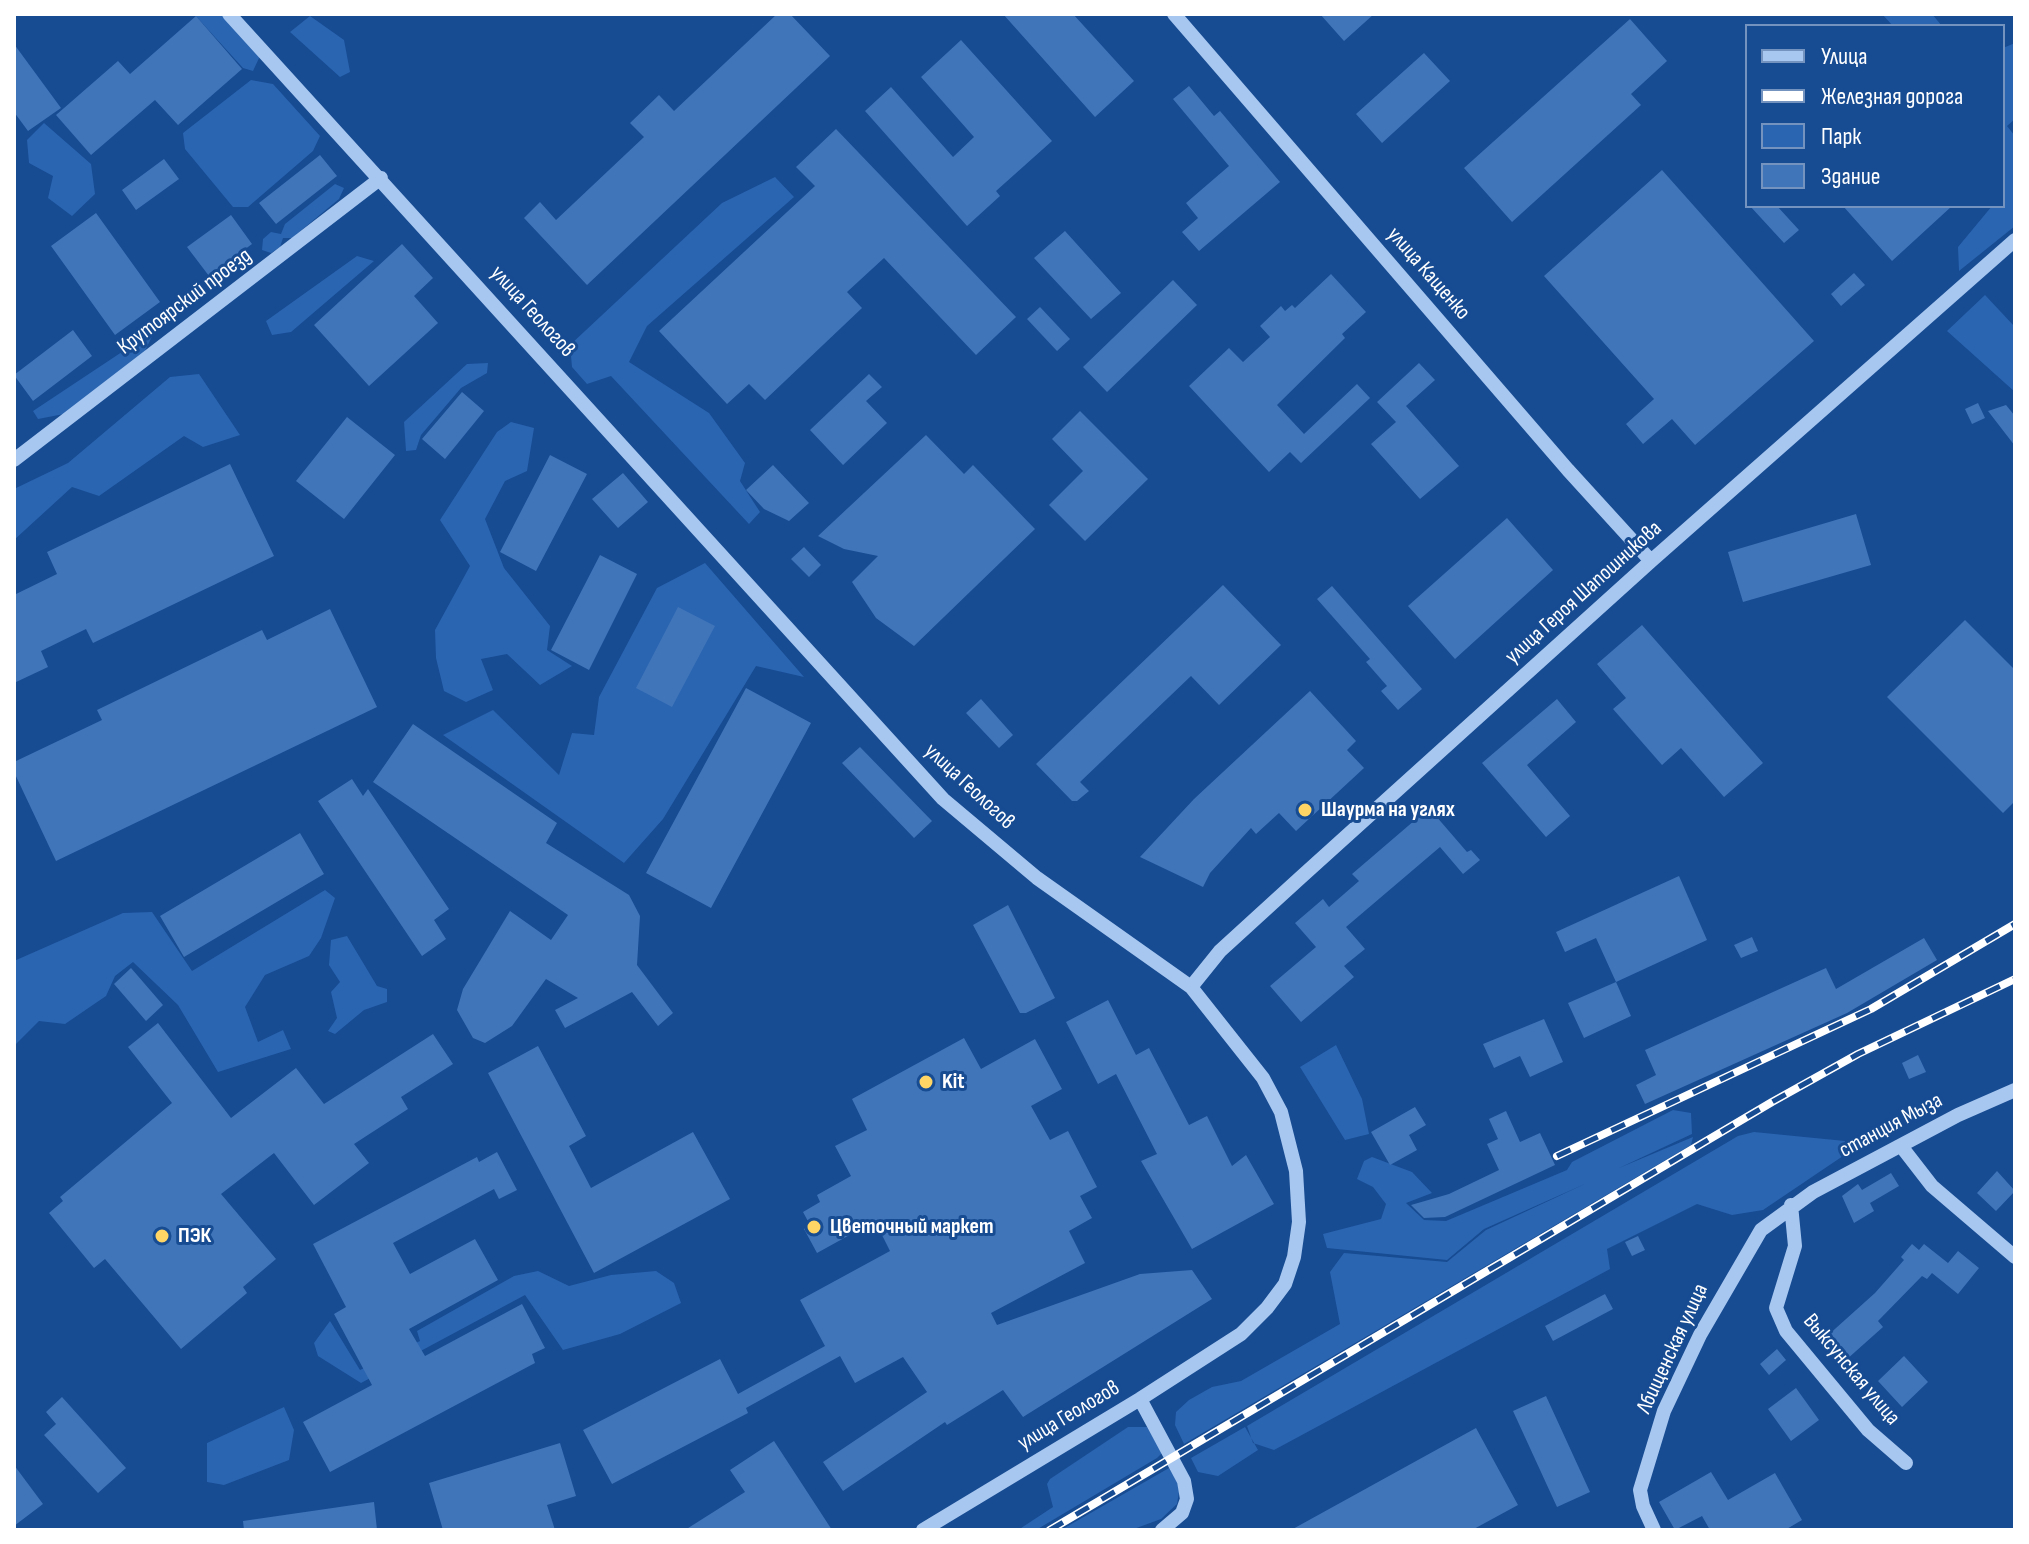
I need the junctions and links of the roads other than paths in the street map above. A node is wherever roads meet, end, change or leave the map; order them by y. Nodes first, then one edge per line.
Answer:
1 (229, 14) edge
2 (1174, 14) edge
3 (381, 178) junction
4 (2015, 240) edge
5 (14, 460) edge
6 (1651, 561) junction
7 (1191, 987) junction
8 (2015, 1090) edge
9 (1901, 1146) junction
10 (1791, 1205) junction
11 (2015, 1257) edge
12 (1140, 1399) junction
13 (1906, 1463) dead end
14 (923, 1530) edge
15 (1162, 1530) edge
16 (1654, 1530) edge

1 - 3 street, улица Геологов
2 - 6 street, улица Кащенко
3 - 5 street, Крутоярский проезд
3 - 7 street, улица Геологов
4 - 6 street, улица Героя Шапошникова
6 - 7 street, улица Героя Шапошникова
7 - 12 street, улица Геологов
8 - 9 street, станция Мыза
9 - 10 street, станция Мыза
9 - 11 street
10 - 13 street, Выксунская улица
10 - 16 street, Лбищенская улица
12 - 14 street, улица Геологов
12 - 15 street

